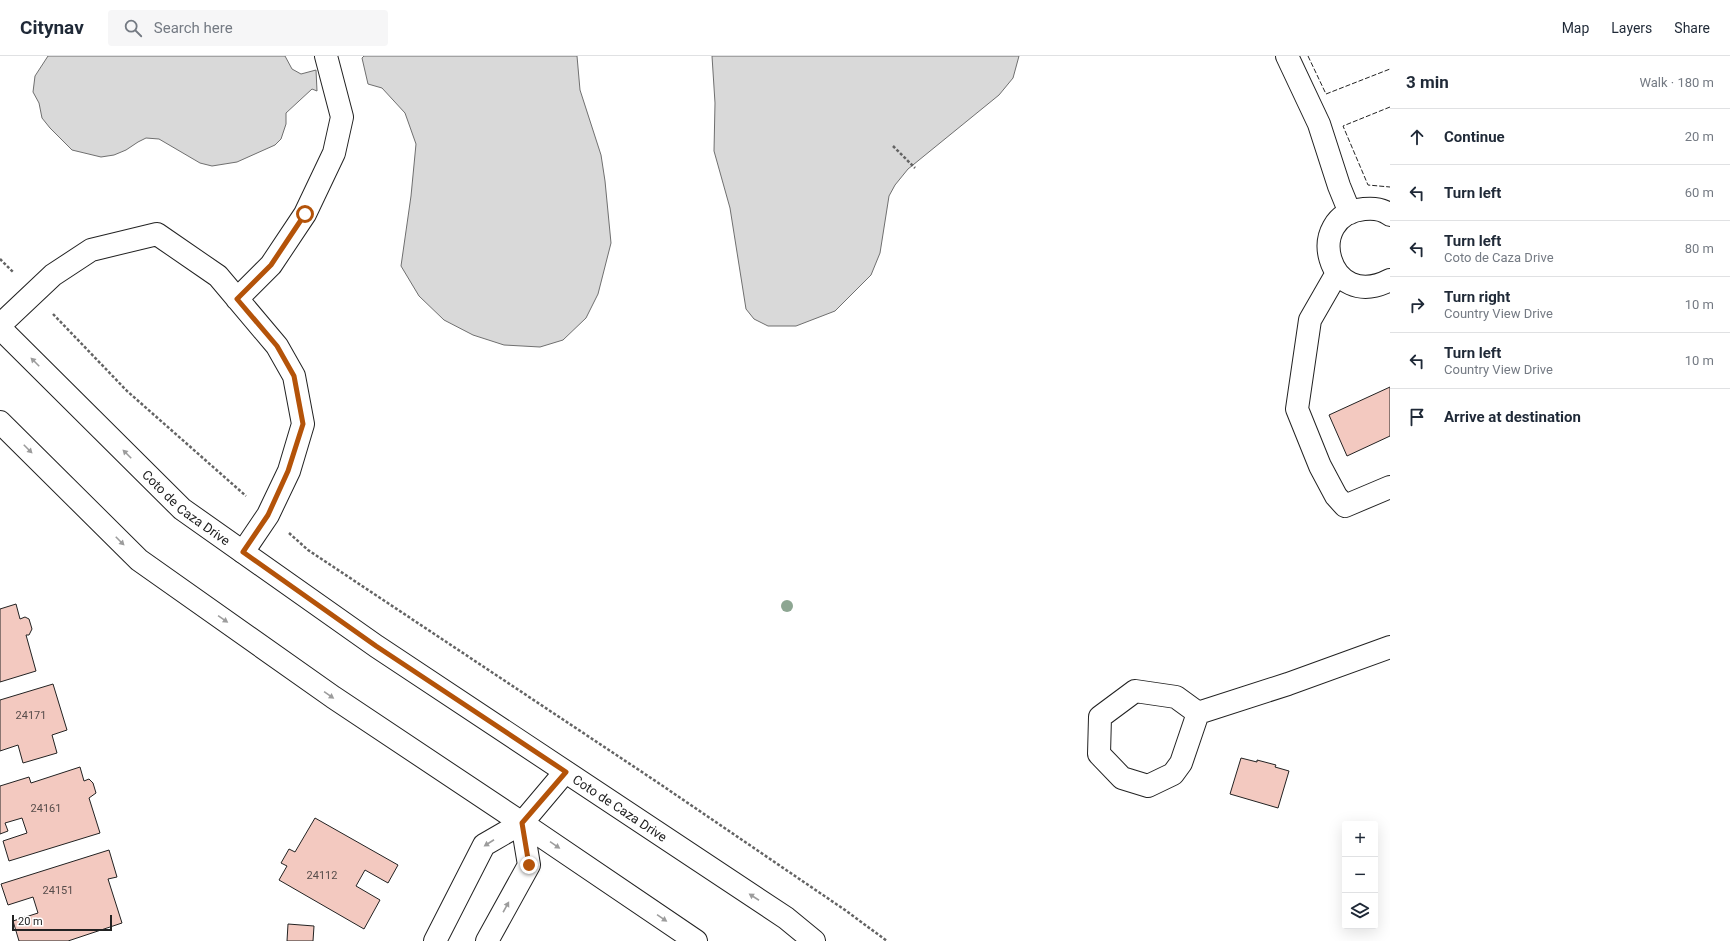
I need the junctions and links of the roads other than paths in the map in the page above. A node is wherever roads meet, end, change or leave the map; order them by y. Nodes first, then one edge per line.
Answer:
1 (326, 56) edge
2 (1287, 56) edge
3 (1350, 213) junction
4 (1390, 215) edge
5 (1336, 273) junction
6 (1390, 280) edge
7 (237, 299) junction
8 (0, 325) edge
9 (0, 328) edge
10 (0, 422) edge
11 (1390, 488) edge
12 (243, 552) junction
13 (1390, 647) edge
14 (1198, 713) junction
15 (566, 772) junction
16 (522, 823) junction
17 (435, 941) edge
18 (487, 941) edge
19 (696, 941) edge
20 (814, 941) edge

1 - 7 main road
2 - 3 main road
3 - 4 main road
3 - 5 main road
5 - 6 main road
5 - 11 main road
7 - 8 main road
7 - 12 main road
12 -> 9 main road, Coto de Caza Drive
10 -> 16 main road
12 - 15 main road, Coto de Caza Drive
13 - 14 main road
14 - 14 main road
15 - 16 main road
20 -> 15 main road, Coto de Caza Drive
16 -> 17 main road
18 -> 16 main road
16 -> 19 main road

